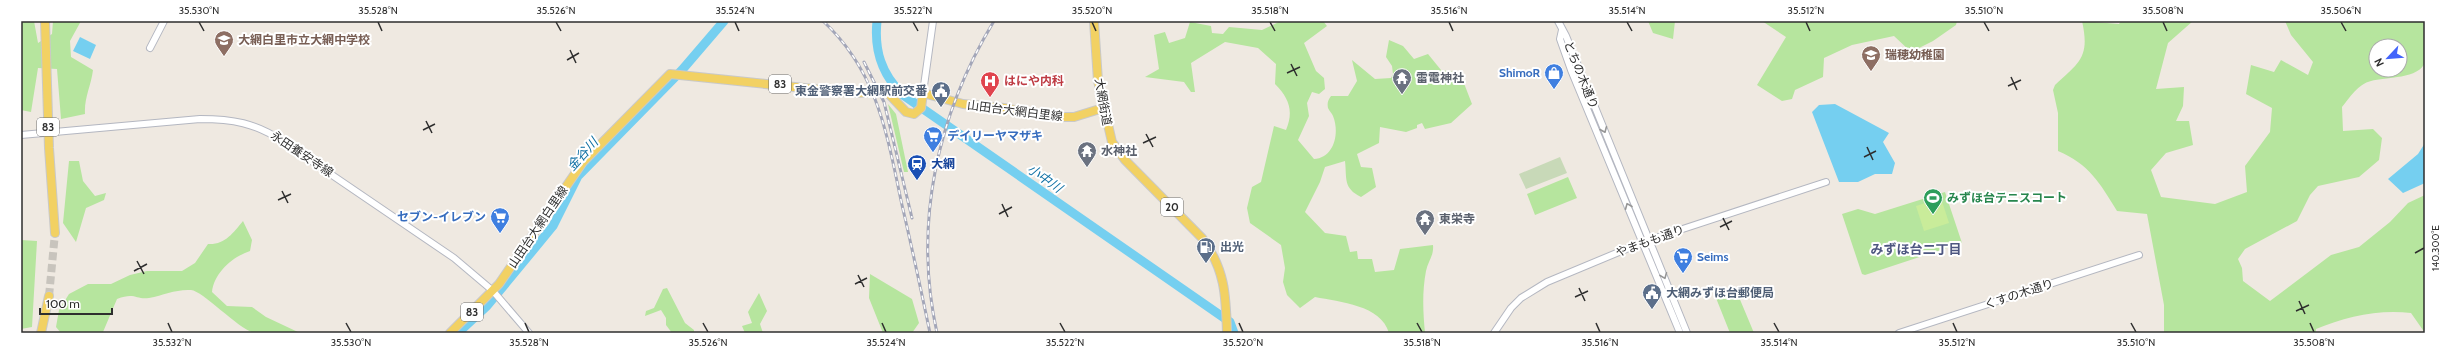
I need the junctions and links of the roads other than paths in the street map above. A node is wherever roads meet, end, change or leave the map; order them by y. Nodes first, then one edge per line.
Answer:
1 (45, 21) edge
2 (164, 21) edge
3 (933, 21) edge
4 (1094, 21) edge
5 (1558, 21) edge
6 (150, 48) dead end
7 (923, 93) junction
8 (1103, 108) junction
9 (48, 133) junction
10 (21, 136) edge
11 (1826, 182) dead end
12 (55, 233) tunnel mouth
13 (1646, 241) junction
14 (2139, 255) dead end
15 (493, 291) junction
16 (49, 296) tunnel mouth
17 (41, 333) edge
18 (450, 333) edge
19 (529, 333) edge
20 (1227, 333) edge
21 (1494, 333) edge
22 (1680, 333) edge
23 (1687, 333) edge
24 (1899, 333) edge

1 - 9 main road, 83
2 - 6 street
3 - 7 street
4 - 8 main road, 大網街道 / 20
5 - 13 street, とちの木通り
7 - 8 main road, 山田台大網白里線
7 - 15 main road, 山田台大網白里線 / 83
8 - 20 main road, 大網街道 / 20
9 - 10 street, 永田養安寺線
9 - 12 main road, 83
9 - 15 street, 永田養安寺線
11 - 13 street, やまもも通り
13 - 21 street, やまもも通り
13 - 22 street, とちの木通り
13 -> 23 street, とちの木通り
14 - 24 street, くすの木通り
15 - 18 main road, 山田台大網白里線 / 83
15 - 19 street, 永田養安寺線
16 - 17 main road

